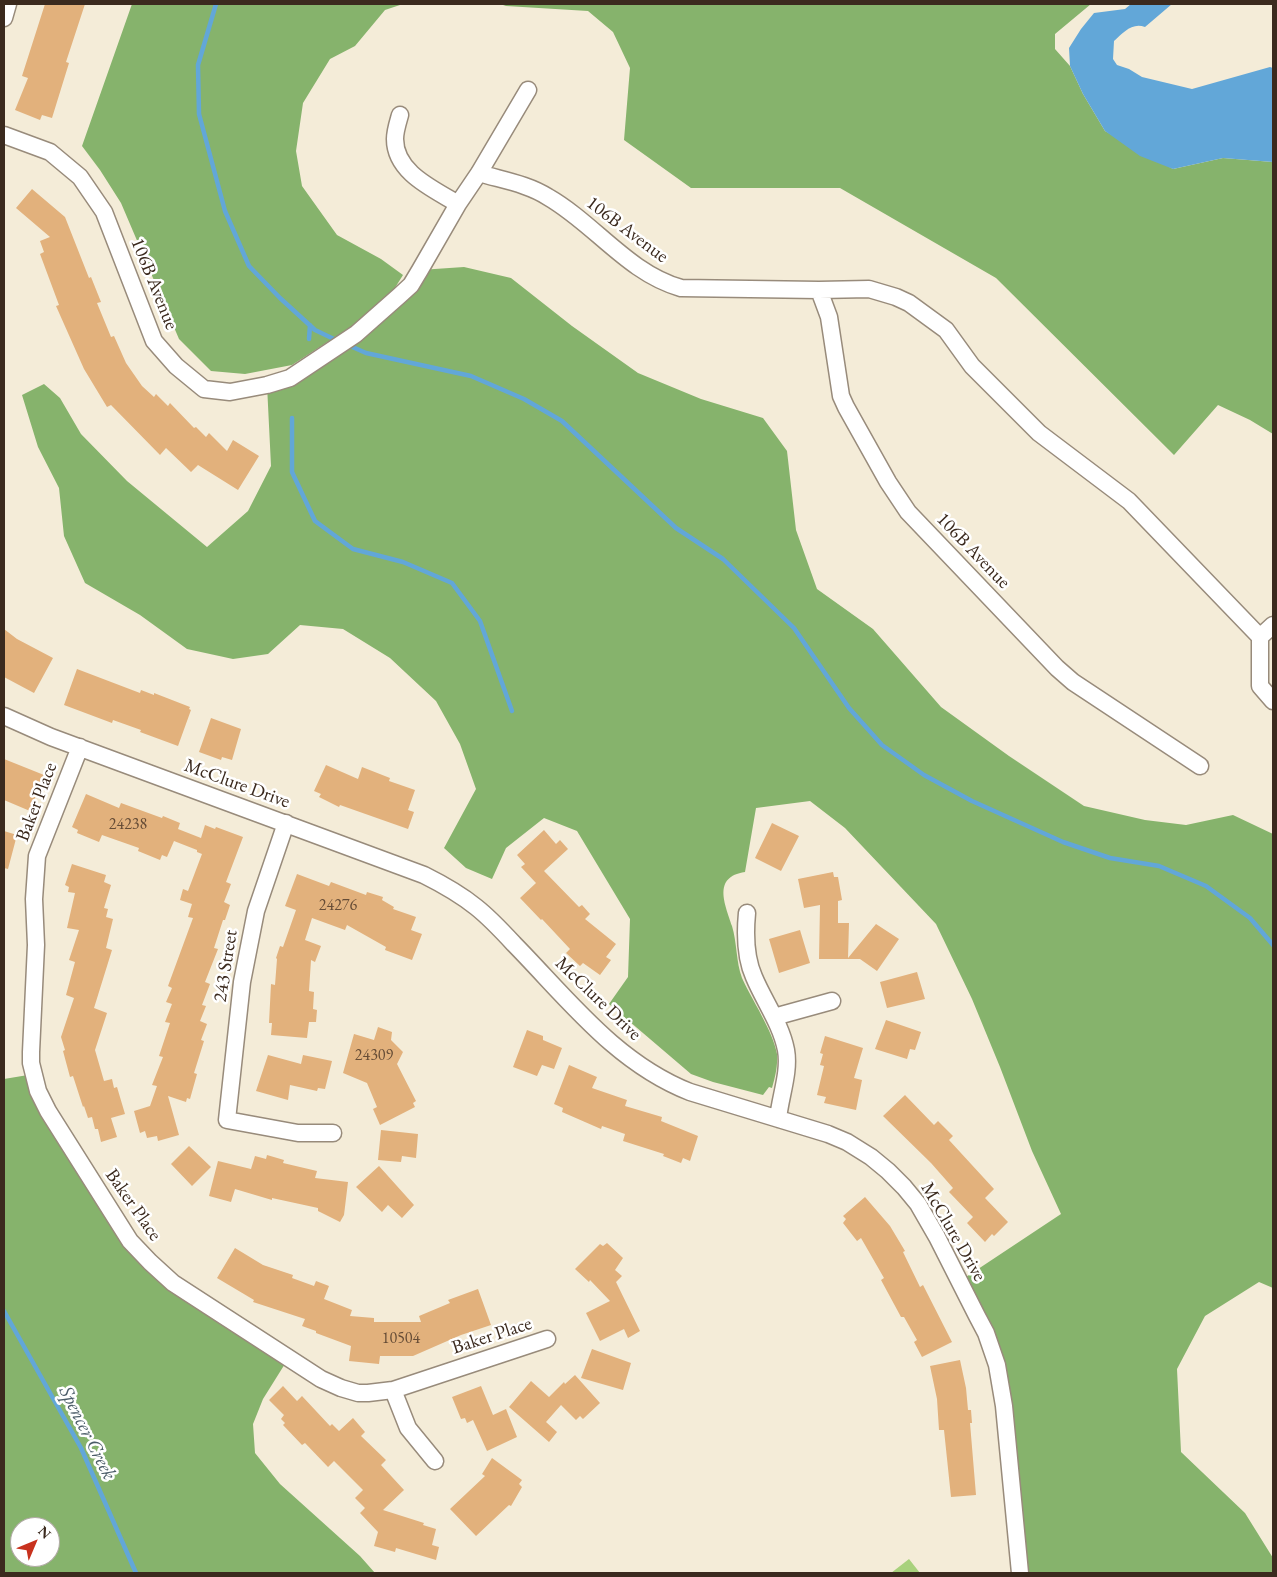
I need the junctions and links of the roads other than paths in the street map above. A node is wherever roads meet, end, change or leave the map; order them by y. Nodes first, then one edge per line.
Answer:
1 (8, 4) edge
2 (4, 18) edge
3 (528, 90) dead end
4 (400, 115) dead end
5 (4, 135) edge
6 (479, 173) junction
7 (458, 204) junction
8 (819, 290) junction
9 (1273, 624) edge
10 (1260, 637) junction
11 (1273, 701) edge
12 (4, 716) edge
13 (80, 747) junction
14 (1200, 766) dead end
15 (286, 823) junction
16 (746, 913) dead end
17 (832, 1001) dead end
18 (774, 1017) junction
19 (778, 1118) junction
20 (334, 1133) dead end
21 (547, 1339) dead end
22 (393, 1390) junction
23 (435, 1461) dead end
24 (1020, 1573) edge

1 - 2 street
3 - 6 street, 106B Avenue
4 - 7 street
5 - 7 street, 106B Avenue
6 - 7 street, 106B Avenue
6 - 8 street, 106B Avenue
8 - 10 street, 106B Avenue
8 - 14 street, 106B Avenue
9 - 10 street
10 - 11 street
12 - 13 street, McClure Drive
13 - 15 street, McClure Drive
13 - 22 street, Baker Place
15 - 19 street, McClure Drive
15 - 20 street, 243 Street
16 - 18 street
17 - 18 street
18 - 19 street
19 - 24 street, McClure Drive
21 - 22 street, Baker Place
22 - 23 street

